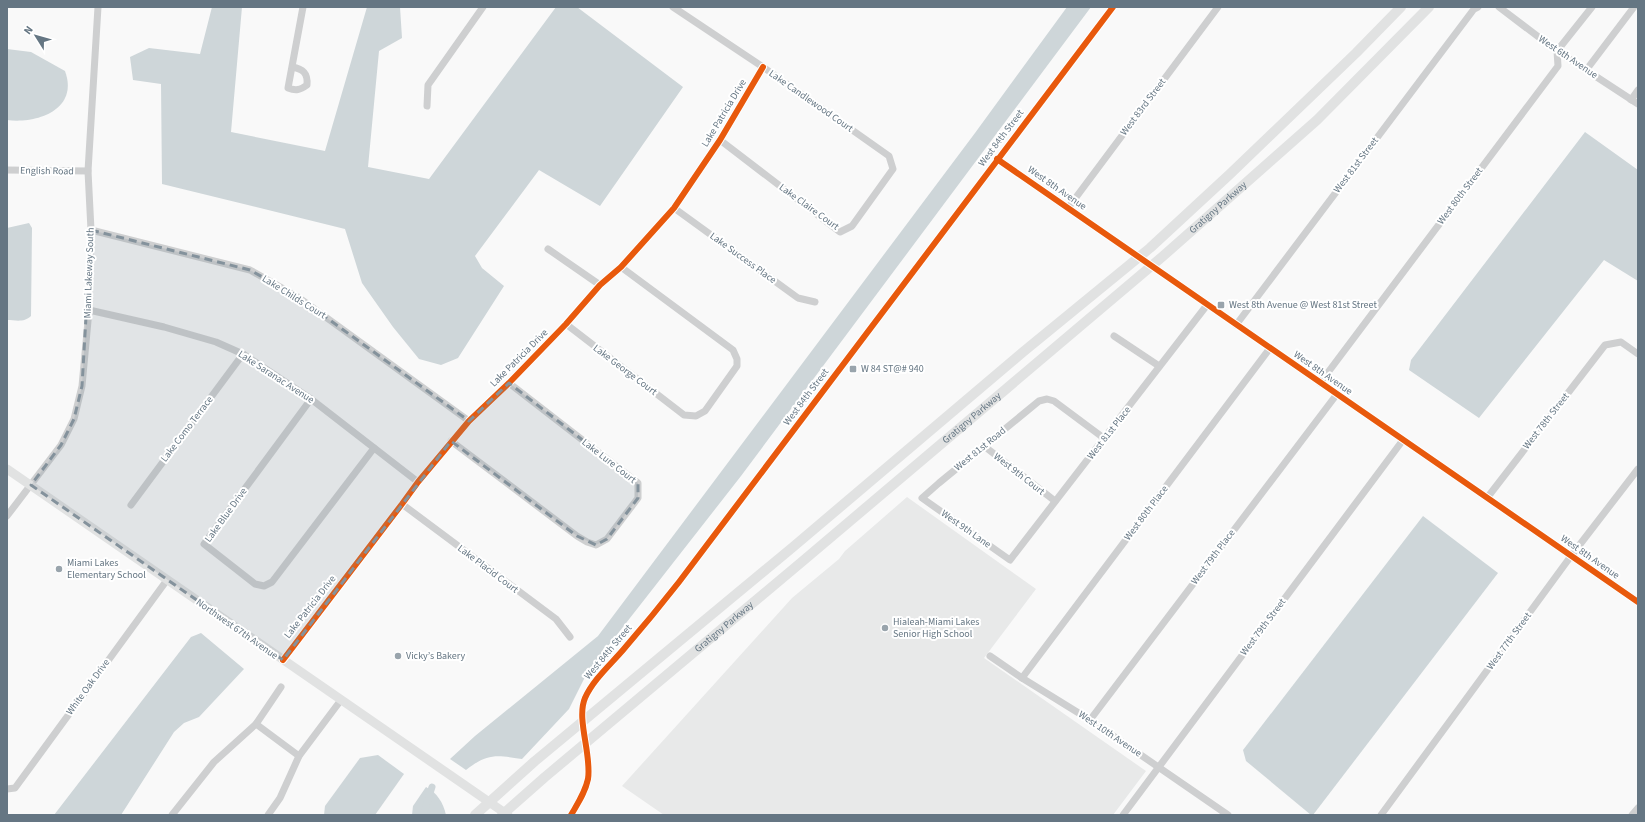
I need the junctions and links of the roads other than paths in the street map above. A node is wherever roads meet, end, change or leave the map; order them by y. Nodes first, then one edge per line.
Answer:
1 (98, 7) edge
2 (303, 7) edge
3 (483, 7) edge
4 (673, 7) edge
5 (1113, 7) edge
6 (1218, 7) edge
7 (1391, 7) edge
8 (1401, 7) edge
9 (1429, 7) edge
10 (1436, 7) edge
11 (1478, 7) edge
12 (1498, 7) edge
13 (1592, 7) edge
14 (1634, 7) edge
15 (1415, 22) junction
16 (1558, 51) junction
17 (1356, 53) junction
18 (292, 67) junction
19 (763, 68) junction
20 (1587, 70) junction
21 (1638, 90) edge
22 (1631, 100) junction
23 (1638, 104) edge
24 (427, 106) dead end
25 (720, 140) junction
26 (889, 156) joint
27 (998, 159) junction
28 (7, 170) edge
29 (88, 171) junction
30 (674, 208) junction
31 (1068, 208) junction
32 (92, 230) junction
33 (548, 249) dead end
34 (621, 267) junction
35 (600, 285) junction
36 (815, 302) dead end
37 (1207, 305) junction
38 (89, 310) junction
39 (566, 324) junction
40 (1236, 324) junction
41 (1114, 336) dead end
42 (1270, 348) junction
43 (243, 354) junction
44 (1638, 354) edge
45 (1159, 366) junction
46 (509, 383) junction
47 (1320, 383) junction
48 (1337, 394) junction
49 (311, 399) junction
50 (469, 421) junction
51 (1104, 439) junction
52 (1403, 440) junction
53 (451, 441) junction
54 (984, 446) junction
55 (374, 448) junction
56 (7, 469) edge
57 (1638, 469) edge
58 (418, 482) junction
59 (31, 485) junction
60 (922, 498) joint
61 (1487, 498) junction
62 (1055, 501) junction
63 (402, 504) junction
64 (130, 505) dead end
65 (7, 516) edge
66 (1571, 556) junction
67 (1010, 560) joint
68 (167, 580) junction
69 (1638, 602) edge
70 (570, 637) dead end
71 (990, 656) dead end
72 (282, 660) junction
73 (1022, 678) junction
74 (281, 687) dead end
75 (341, 700) junction
76 (1090, 720) junction
77 (256, 724) junction
78 (299, 756) junction
79 (1158, 767) junction
80 (7, 789) edge
81 (1638, 808) edge
82 (477, 813) edge
83 (172, 815) edge
84 (268, 815) edge
85 (502, 815) edge
86 (508, 815) edge
87 (571, 815) edge
88 (1123, 815) edge
89 (1228, 815) edge
90 (1381, 815) edge
91 (1632, 815) edge

1 - 29 street, Miami Lakeway South
2 - 18 street
3 - 24 street
4 - 19 street, Lake Candlewood Court
5 - 27 street, West 84th Street
6 - 31 street, West 83rd Street
7 - 17 highway
8 - 17 highway, Gratigny Parkway
9 - 15 highway, Gratigny Parkway
10 - 15 highway
11 - 40 street, West 81st Street
12 - 16 street, West 6th Avenue
13 - 16 street, West 80th Street
14 - 20 street
15 - 85 highway, Gratigny Parkway
16 - 20 street, West 6th Avenue
16 - 47 street, West 80th Street
17 - 82 highway, Gratigny Parkway
18 - 18 street
19 - 25 street, Lake Patricia Drive
19 - 26 street, Lake Candlewood Court
20 - 22 street, West 6th Avenue
21 - 22 street
22 - 23 street, West 6th Avenue
25 - 26 street, Lake Claire Court
25 - 30 street, Lake Patricia Drive
27 - 31 street, West 8th Avenue
27 - 87 street, West 84th Street
28 - 29 street, English Road
29 - 32 street, Miami Lakeway South
30 - 34 street, Lake Patricia Drive
30 - 36 street, Lake Success Place
31 - 37 street, West 8th Avenue
32 - 38 street, Miami Lakeway South
32 - 50 street, Lake Childs Court
33 - 35 street
34 - 35 street, Lake Patricia Drive
34 - 39 street, Lake George Court
35 - 39 street, Lake Patricia Drive
37 - 40 street, West 8th Avenue
37 - 45 street, West 81st Place
38 - 43 street, Lake Saranac Avenue
38 - 59 street, Miami Lakeway South
39 - 46 street, Lake Patricia Drive
40 - 42 street, West 8th Avenue
41 - 45 street
42 - 47 street, West 8th Avenue
42 - 73 street, West 80th Place
43 - 49 street, Lake Saranac Avenue
43 - 64 street, Lake Como Terrace
44 - 61 street, West 78th Street
45 - 51 street, West 81st Place
46 - 50 street, Lake Patricia Drive
46 - 53 street, Lake Lure Court
47 - 48 street, West 8th Avenue
48 - 52 street, West 8th Avenue
48 - 76 street, West 79th Place
49 - 55 street, Lake Saranac Avenue
49 - 55 street, Lake Blue Drive
50 - 53 street, Lake Patricia Drive
51 - 54 street, West 81st Road
51 - 62 street, West 81st Place
52 - 61 street, West 8th Avenue
52 - 79 street, West 79th Street
53 - 58 street, Lake Patricia Drive
54 - 60 street, West 81st Road
54 - 62 street, West 9th Court
55 - 58 street, Lake Saranac Avenue
56 - 59 main road, Northwest 67th Avenue
57 - 66 street, West 77th Street
58 - 63 street, Lake Patricia Drive
59 - 65 street, Miami Lakeway South
59 - 68 main road, Northwest 67th Avenue
60 - 67 street, West 9th Lane
61 - 66 street, West 8th Avenue
62 - 67 street, West 81st Place
63 - 70 street, Lake Placid Court
63 - 72 street, Lake Patricia Drive
66 - 69 street, West 8th Avenue
66 - 90 street, West 77th Street
68 - 72 main road, Northwest 67th Avenue
68 - 80 street, White Oak Drive
71 - 73 street, West 10th Avenue
72 - 75 main road, Northwest 67th Avenue
73 - 76 street, West 10th Avenue
74 - 77 street
75 - 78 street
75 - 86 main road, Northwest 67th Avenue
76 - 79 street, West 10th Avenue
77 - 78 street
77 - 83 street
78 - 84 street
79 - 88 street, West 79th Street
79 - 89 street, West 10th Avenue
81 - 91 street

